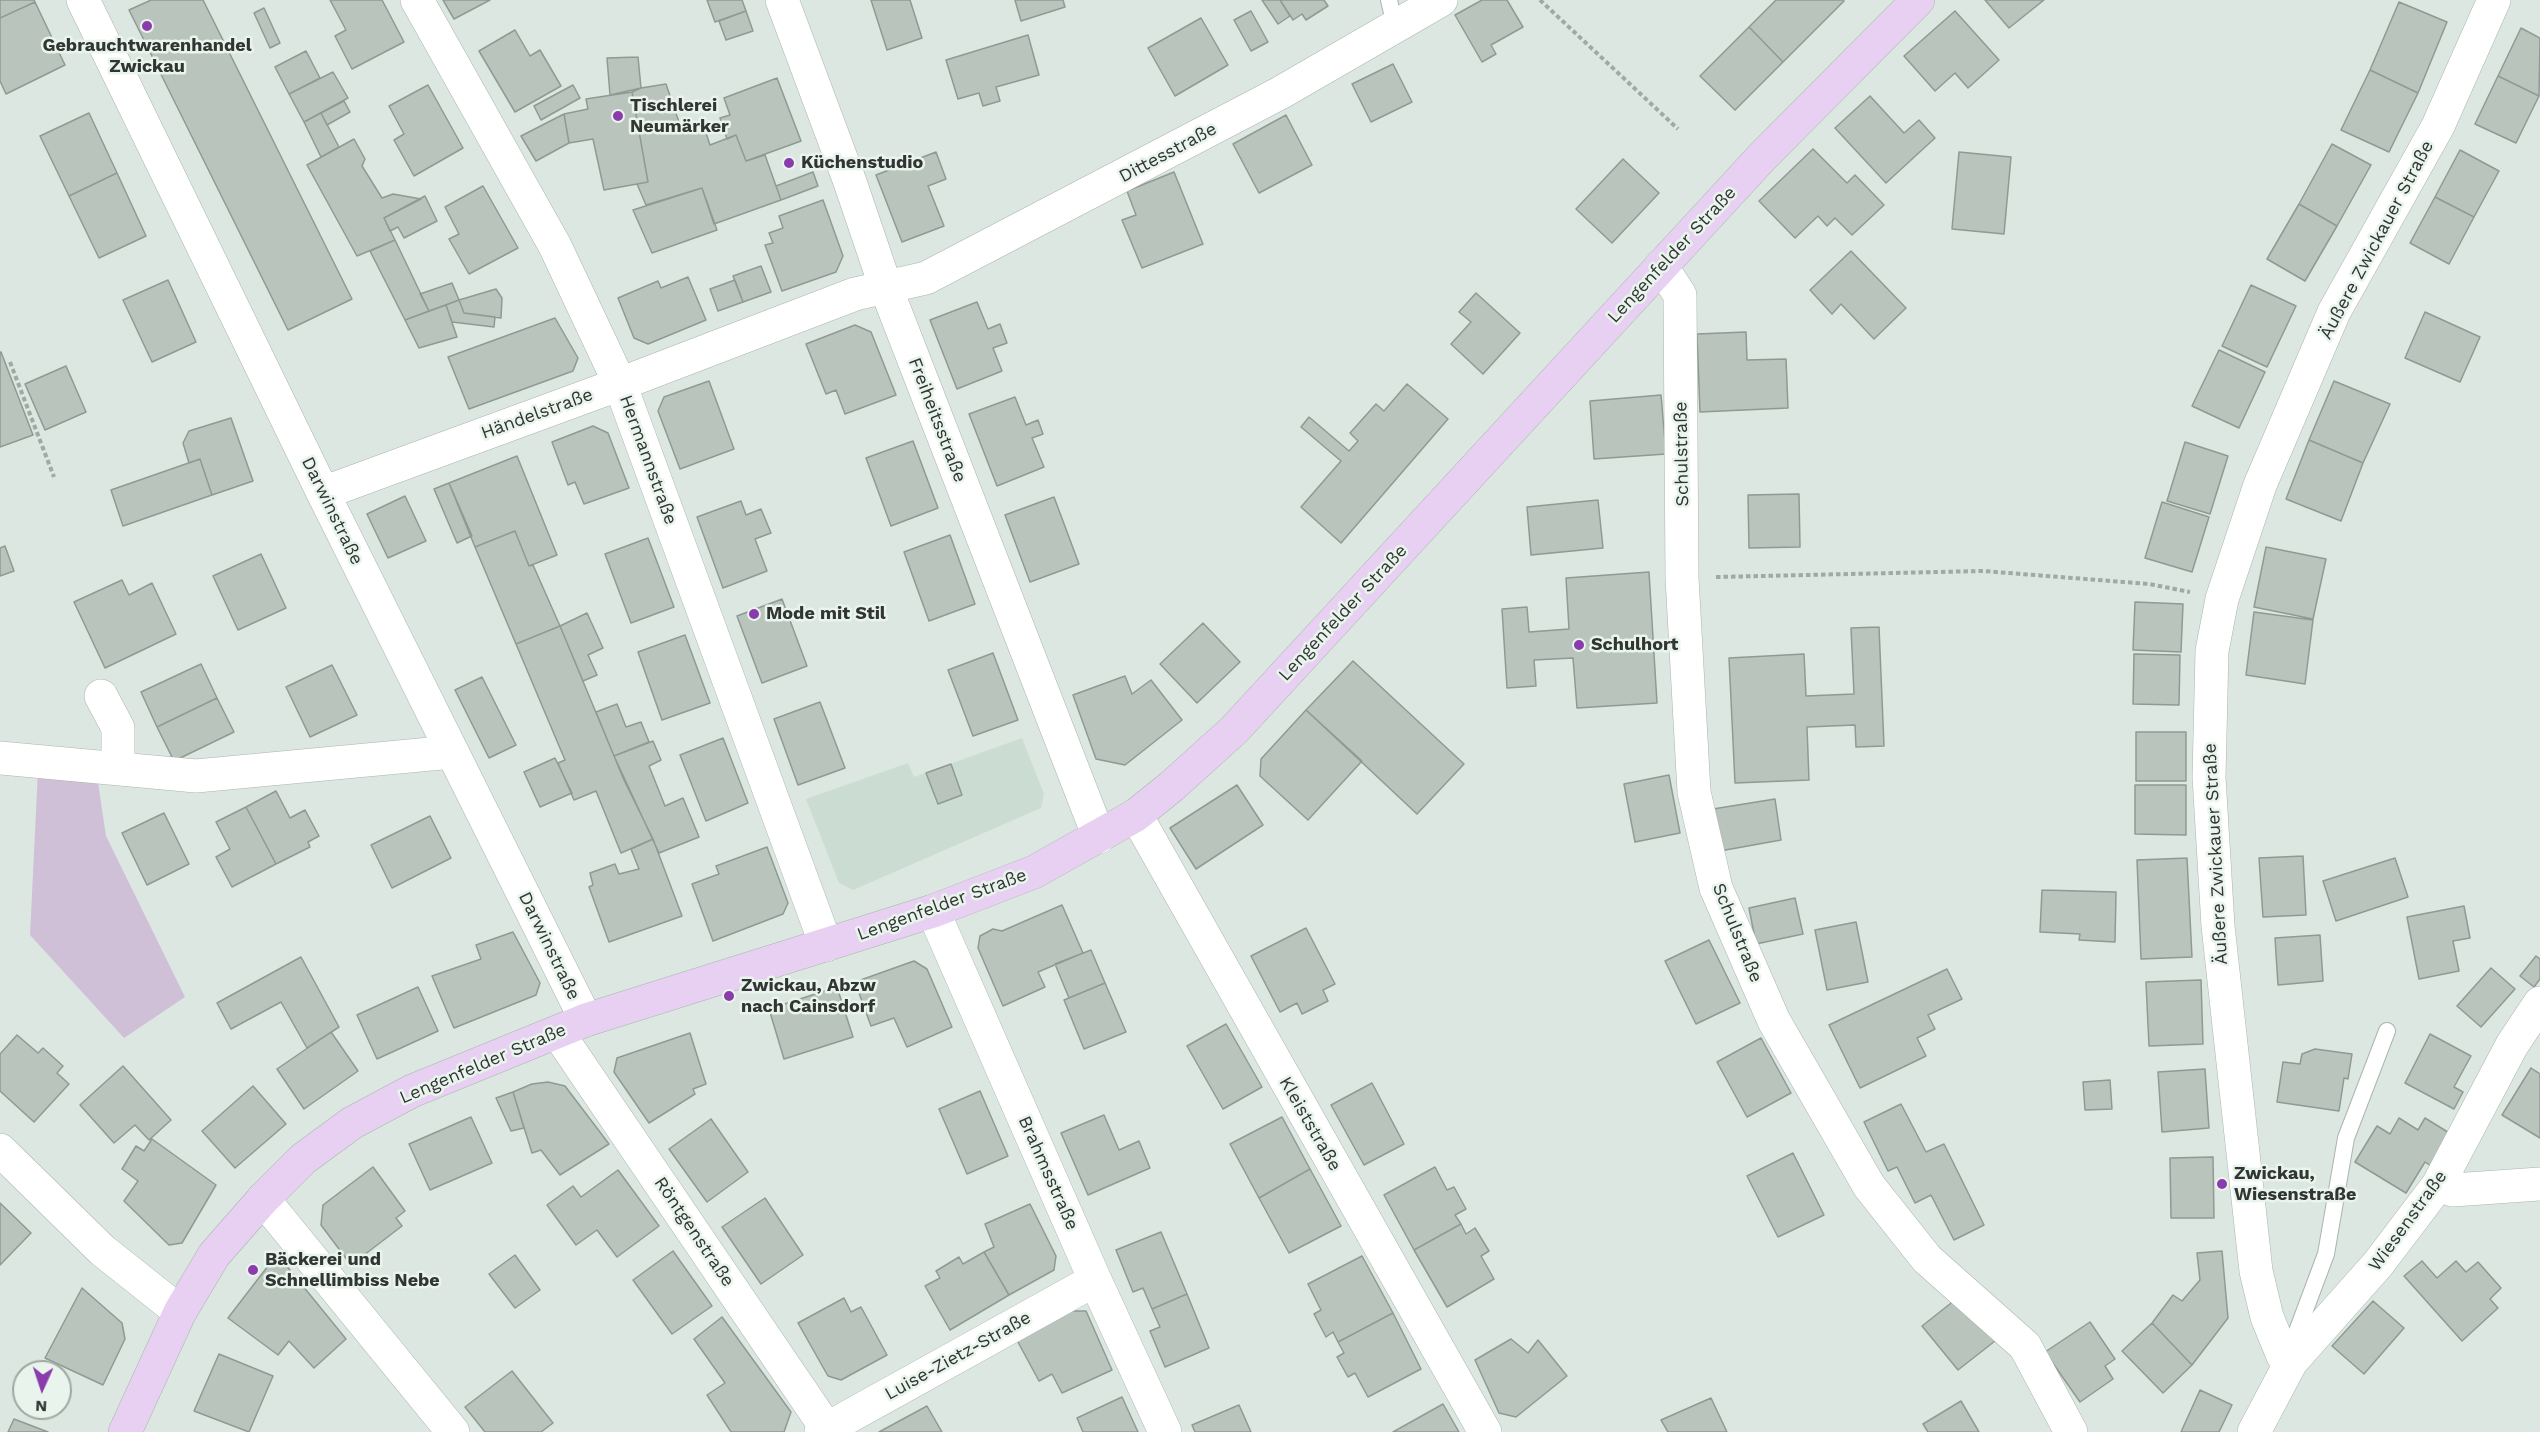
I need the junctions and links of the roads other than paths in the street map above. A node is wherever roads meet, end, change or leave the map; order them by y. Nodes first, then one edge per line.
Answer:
1 (83, 0) edge
2 (417, 0) edge
3 (782, 0) edge
4 (1441, 0) edge
5 (1918, 0) edge
6 (2494, 0) edge
7 (1392, 13) edge
8 (1661, 266) junction
9 (886, 288) junction
10 (620, 384) junction
11 (323, 493) junction
12 (101, 696) dead end
13 (452, 752) junction
14 (0, 758) edge
15 (118, 769) junction
16 (1136, 815) junction
17 (1099, 837) junction
18 (933, 912) junction
19 (826, 945) junction
20 (2540, 1002) edge
21 (572, 1026) junction
22 (2387, 1031) dead end
23 (0, 1150) edge
24 (2540, 1184) edge
25 (2438, 1185) junction
26 (263, 1198) junction
27 (1095, 1280) junction
28 (180, 1312) junction
29 (2291, 1362) junction
30 (825, 1431) edge
31 (125, 1432) edge
32 (453, 1432) edge
33 (1165, 1432) edge
34 (1485, 1432) edge
35 (2071, 1432) edge
36 (2254, 1432) edge

1 - 11 street, Darwinstraße
2 - 10 street, Hermannstraße
3 - 9 street, Freiheitsstraße
4 - 7 street, Dittesstraße
5 - 8 main road, Lengenfelder Straße
6 - 29 street, Äußere Zwickauer Straße
7 - 9 street, Dittesstraße
8 - 16 main road, Lengenfelder Straße
8 - 35 street, Schulstraße
9 - 10 street, Händelstraße
9 - 17 street, Freiheitsstraße
10 - 11 street, Händelstraße
10 - 19 street, Hermannstraße
11 - 13 street, Darwinstraße
12 - 15 street
13 - 15 street
13 - 21 street, Darwinstraße
14 - 15 street
16 - 17 main road, Lengenfelder Straße
16 - 34 street, Kleiststraße
17 - 18 main road, Lengenfelder Straße
18 - 19 main road, Lengenfelder Straße
18 - 27 street, Brahmsstraße
19 - 21 main road, Lengenfelder Straße
20 - 25 street, Wiesenstraße
21 - 26 main road, Lengenfelder Straße
21 - 30 street, Röntgenstraße
22 - 29 lane
23 - 28 street
24 - 25 street
25 - 29 street, Wiesenstraße
26 - 28 main road, Lengenfelder Straße
26 - 32 street
27 - 30 street, Luise-Zietz-Straße
27 - 33 street, Brahmsstraße
28 - 31 main road, Lengenfelder Straße
29 - 36 street

